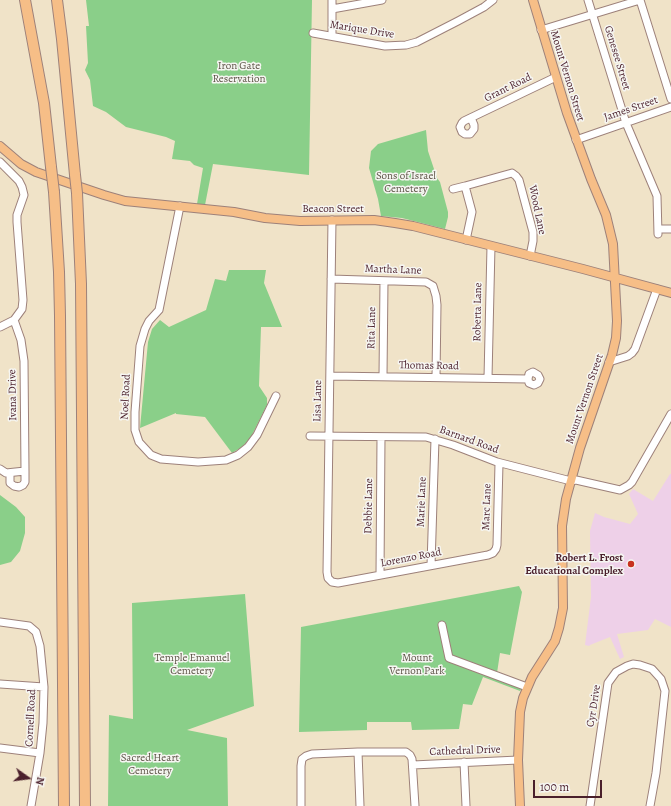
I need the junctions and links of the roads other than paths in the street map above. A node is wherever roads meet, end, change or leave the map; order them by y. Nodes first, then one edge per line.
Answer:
1 (26, 0) edge
2 (57, 0) edge
3 (332, 0) edge
4 (382, 0) edge
5 (533, 0) edge
6 (588, 0) edge
7 (640, 0) edge
8 (489, 1) edge
9 (332, 9) junction
10 (593, 15) junction
11 (541, 30) junction
12 (313, 33) dead end
13 (332, 36) junction
14 (556, 77) junction
15 (671, 99) edge
16 (671, 107) edge
17 (471, 118) dead end
18 (626, 123) junction
19 (576, 140) junction
20 (0, 146) edge
21 (0, 162) edge
22 (465, 186) junction
23 (453, 189) dead end
24 (180, 206) junction
25 (332, 220) junction
26 (671, 229) edge
27 (466, 240) junction
28 (491, 246) junction
29 (530, 256) junction
30 (616, 278) junction
31 (331, 279) junction
32 (384, 281) junction
33 (656, 289) junction
34 (671, 293) edge
35 (14, 320) junction
36 (0, 327) edge
37 (609, 362) junction
38 (330, 376) junction
39 (383, 376) junction
40 (436, 377) junction
41 (488, 378) junction
42 (528, 378) dead end
43 (276, 396) dead end
44 (671, 414) edge
45 (310, 436) dead end
46 (329, 436) junction
47 (381, 436) junction
48 (435, 439) junction
49 (499, 463) junction
50 (0, 469) edge
51 (25, 471) junction
52 (10, 473) junction
53 (571, 481) junction
54 (495, 551) joint
55 (431, 565) junction
56 (380, 575) junction
57 (331, 581) joint
58 (0, 622) edge
59 (442, 625) dead end
60 (0, 684) edge
61 (44, 687) junction
62 (527, 687) junction
63 (0, 748) edge
64 (358, 752) junction
65 (40, 753) junction
66 (518, 760) junction
67 (464, 762) junction
68 (413, 764) junction
69 (31, 806) edge
70 (64, 806) edge
71 (84, 806) edge
72 (301, 806) edge
73 (360, 806) edge
74 (415, 806) edge
75 (466, 806) edge
76 (520, 806) edge
77 (590, 806) edge
78 (650, 806) edge

1 - 70 highway, bridge
2 - 71 highway, bridge
3 - 9 street
4 - 9 street
5 - 11 main road, Mount Vernon Street
6 - 10 street, Genesee Street
7 - 10 street
7 - 15 street
8 - 13 street, Marique Drive
9 - 13 street
10 - 11 street
10 - 18 street, Genesee Street
11 - 14 main road, Mount Vernon Street
12 - 13 street, Marique Drive
14 - 17 street, Grant Road
14 - 19 main road, Mount Vernon Street
16 - 18 street, James Street
18 - 19 street, James Street
18 - 26 street, Genesee Street
19 - 30 main road, Mount Vernon Street
20 - 24 main road, Beacon Street
21 - 35 street
22 - 23 street, Wood Lane
22 - 27 street
22 - 29 street, Wood Lane
24 - 25 main road, Beacon Street
24 - 43 street, Noel Road
25 - 27 main road, Beacon Street
25 - 31 street, Lisa Lane
27 - 28 main road, Beacon Street
28 - 29 main road, Beacon Street
28 - 41 street, Roberta Lane
29 - 30 main road, Beacon Street
30 - 33 main road, Beacon Street
30 - 37 main road, Mount Vernon Street
31 - 32 street, Martha Lane
31 - 38 street, Lisa Lane
32 - 39 street, Rita Lane
32 - 40 street, Martha Lane
33 - 34 main road, Beacon Street
33 - 37 street
35 - 36 street
35 - 51 street, Ivana Drive
37 - 53 main road, Mount Vernon Street
38 - 39 street, Thomas Road
38 - 46 street, Lisa Lane
39 - 40 street, Thomas Road
40 - 41 street, Thomas Road
41 - 42 street, Thomas Road
44 - 53 street, Barnard Road
45 - 46 street, Barnard Road
46 - 47 street, Barnard Road
46 - 57 street, Lisa Lane
47 - 48 street, Barnard Road
47 - 56 street, Debbie Lane
48 - 49 street, Barnard Road
48 - 55 street, Marie Lane
49 - 53 street, Barnard Road
49 - 54 street, Marc Lane
50 - 52 street
51 - 52 street
51 - 52 street, Ivana Drive
53 - 62 main road, Mount Vernon Street
54 - 55 street, Lorenzo Road
55 - 56 street, Lorenzo Road
56 - 57 street, Lorenzo Road
58 - 61 street, Cornell Road
59 - 62 street
60 - 61 street
61 - 65 street, Cornell Road
62 - 66 main road, Mount Vernon Street
63 - 65 street
64 - 68 street
64 - 72 street
64 - 73 street
65 - 69 street, Cornell Road
66 - 67 street, Cathedral Drive
66 - 76 main road, Mount Vernon Street
67 - 68 street, Cathedral Drive
67 - 75 street
68 - 74 street
77 - 78 street, Cyr Drive

